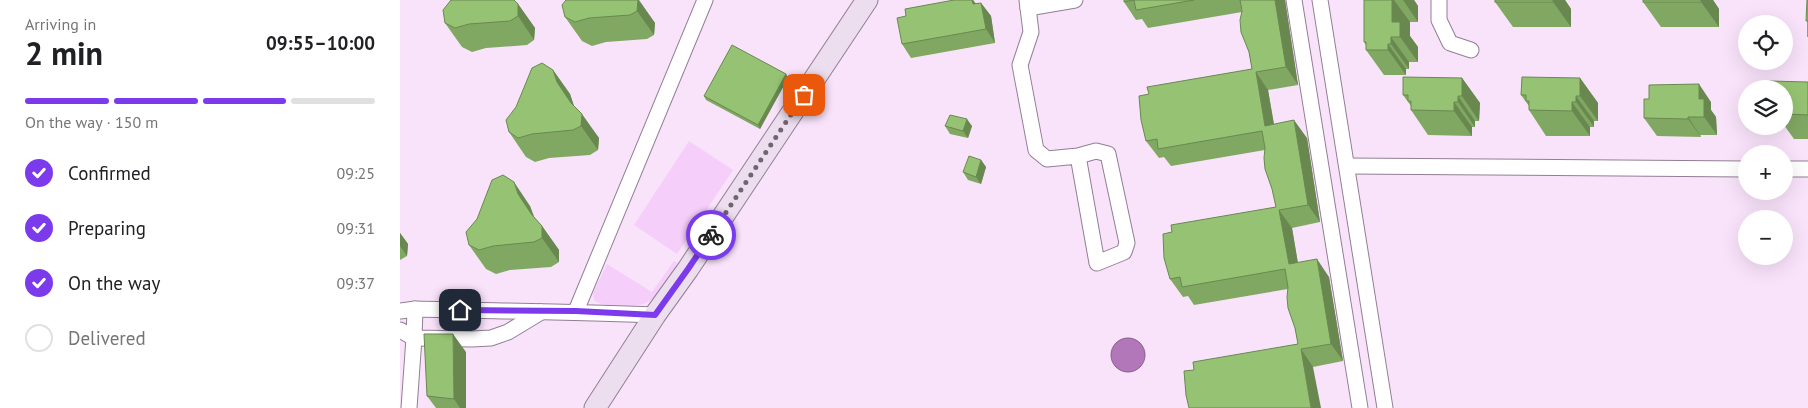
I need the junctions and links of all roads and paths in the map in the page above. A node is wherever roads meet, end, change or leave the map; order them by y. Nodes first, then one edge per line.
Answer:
1 (705, 0) edge
2 (867, 0) edge
3 (1076, 0) edge
4 (1294, 0) edge
5 (1320, 0) edge
6 (1439, 0) edge
7 (1028, 4) edge
8 (1471, 50) dead end
9 (1078, 156) junction
10 (1347, 166) junction
11 (1738, 169) edge
12 (1793, 169) edge
13 (1808, 169) edge
14 (407, 310) edge
15 (576, 311) junction
16 (541, 312) junction
17 (655, 315) junction
18 (400, 330) edge
19 (414, 338) junction
20 (409, 408) edge
21 (595, 408) edge
22 (1360, 408) edge
23 (1385, 408) edge

1 - 15 street
2 - 17 street
3 - 7 street
4 - 22 street
5 - 10 street
6 - 8 street
7 - 9 street
9 - 9 street
10 - 11 street
10 - 23 street
12 - 13 street
14 - 16 street
14 - 19 street
15 - 16 street
15 - 17 street
16 - 19 street
17 - 21 street
18 - 19 street
19 - 20 street

